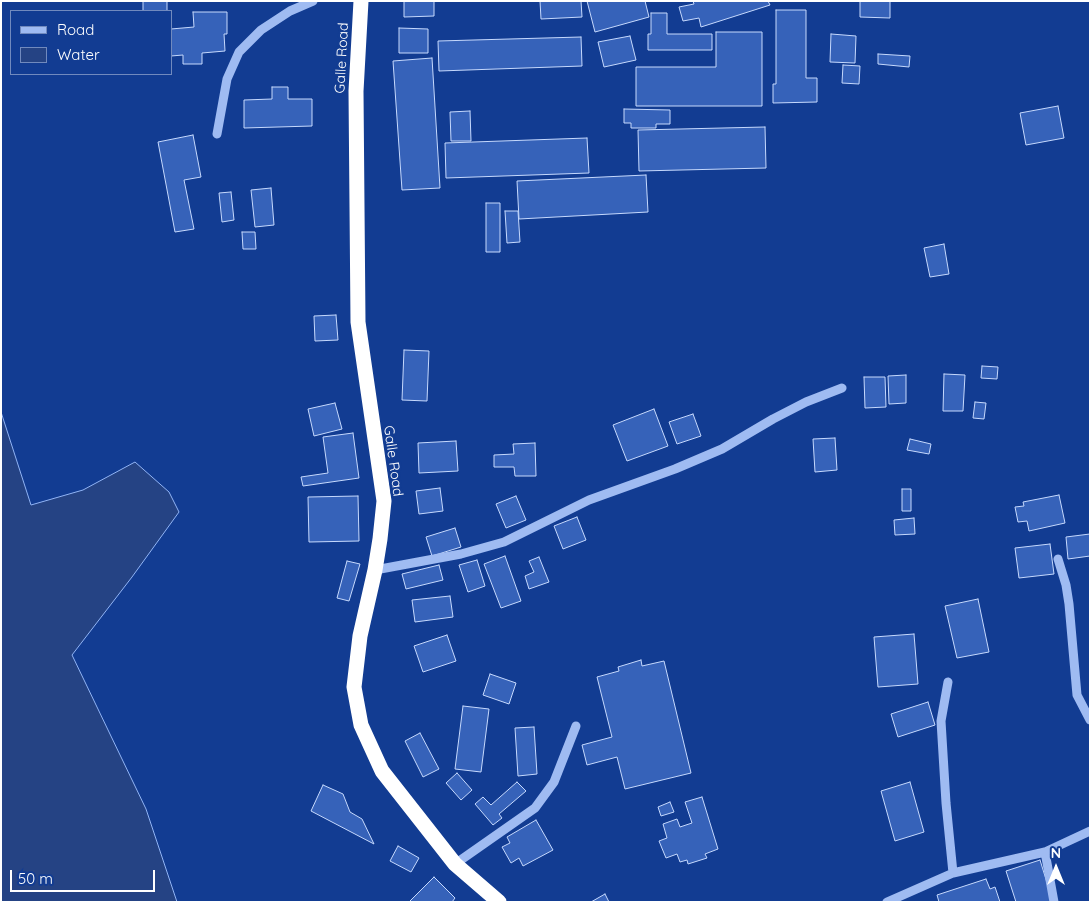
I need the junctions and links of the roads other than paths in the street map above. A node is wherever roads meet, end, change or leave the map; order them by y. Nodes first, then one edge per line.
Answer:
1 (312, 1) edge
2 (361, 1) edge
3 (217, 134) dead end
4 (842, 388) dead end
5 (1058, 559) dead end
6 (375, 570) junction
7 (948, 682) dead end
8 (1090, 720) edge
9 (576, 726) dead end
10 (1090, 831) edge
11 (1045, 852) junction
12 (455, 864) junction
13 (952, 874) junction
14 (499, 902) edge
15 (888, 902) edge
16 (1054, 902) edge

1 - 3 street
2 - 6 highway, Galle Road
4 - 6 street
5 - 8 street
6 - 12 highway, Galle Road
7 - 13 street
9 - 12 street
10 - 11 street
11 - 13 street
11 - 16 street
12 - 14 highway, Galle Road
13 - 15 street

